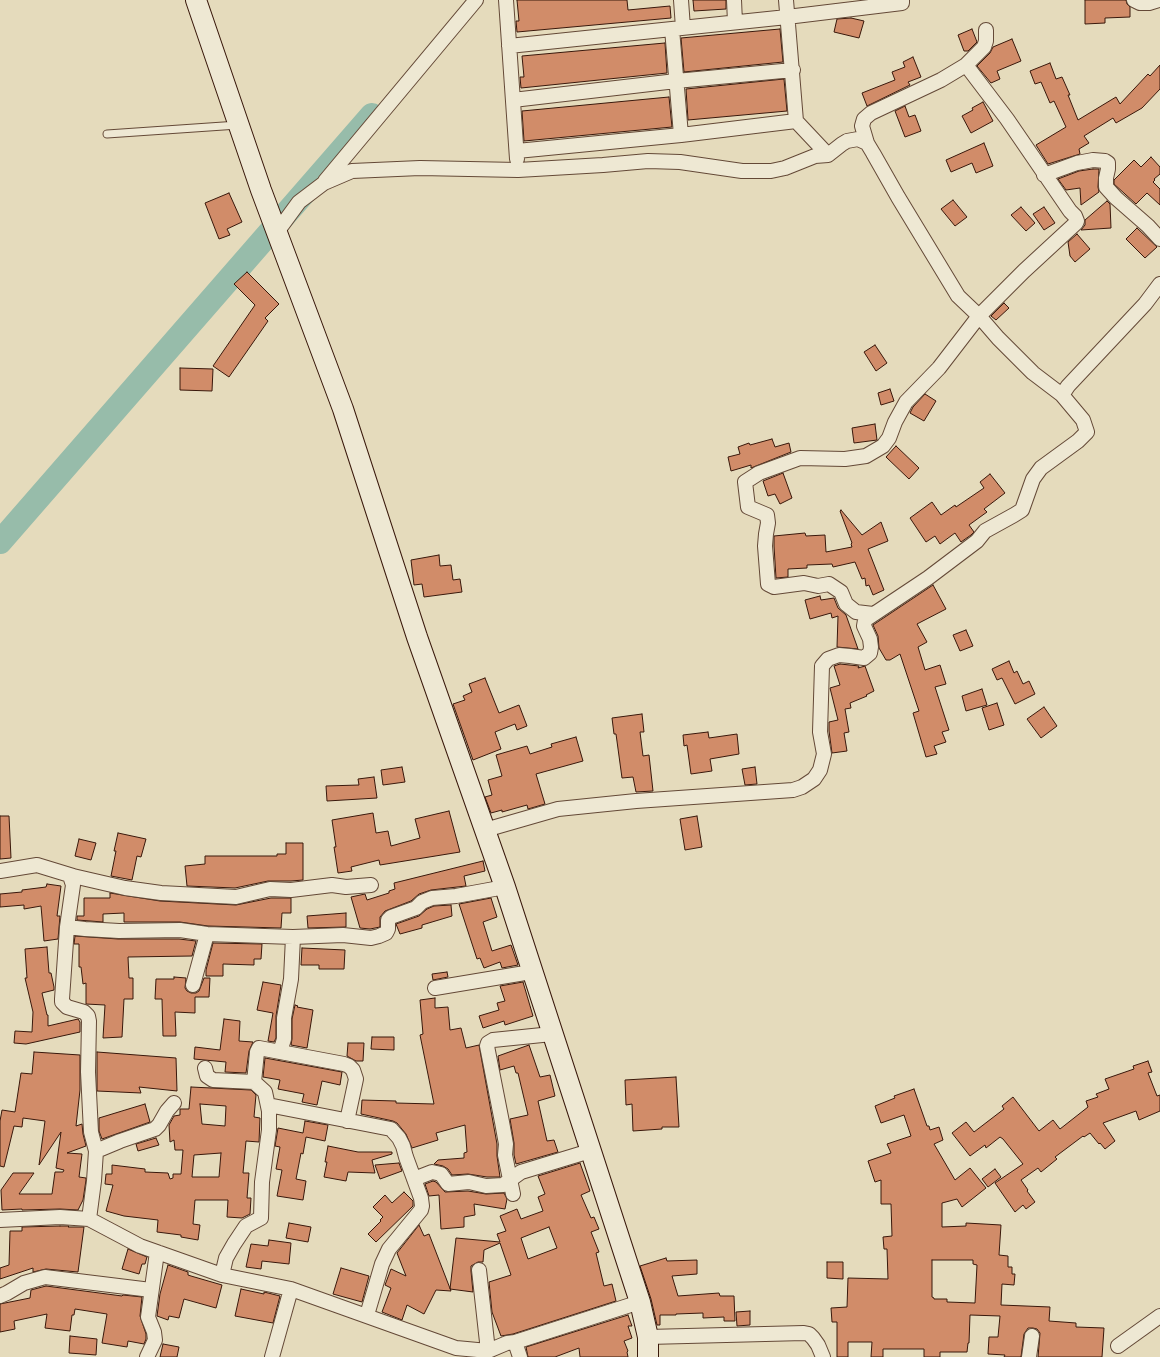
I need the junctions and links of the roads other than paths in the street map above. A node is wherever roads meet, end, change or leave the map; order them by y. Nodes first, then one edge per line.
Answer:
1 (196, 0) edge
2 (476, 0) edge
3 (506, 0) edge
4 (681, 0) edge
5 (734, 0) edge
6 (786, 0) edge
7 (902, 0) edge
8 (1134, 0) edge
9 (1159, 0) edge
10 (844, 5) edge
11 (787, 17) junction
12 (735, 22) junction
13 (678, 28) junction
14 (986, 30) dead end
15 (509, 46) junction
16 (966, 65) junction
17 (793, 70) junction
18 (676, 81) junction
19 (513, 100) junction
20 (796, 120) junction
21 (238, 125) junction
22 (107, 134) dead end
23 (681, 135) junction
24 (867, 143) junction
25 (517, 151) junction
26 (828, 155) junction
27 (518, 170) junction
28 (1044, 175) junction
29 (324, 184) junction
30 (277, 231) junction
31 (1160, 239) edge
32 (1160, 284) edge
33 (979, 316) junction
34 (1062, 395) junction
35 (874, 614) junction
36 (485, 830) junction
37 (0, 871) edge
38 (73, 876) junction
39 (371, 886) dead end
40 (504, 887) junction
41 (67, 927) junction
42 (207, 934) junction
43 (293, 937) junction
44 (531, 972) junction
45 (193, 985) dead end
46 (435, 988) dead end
47 (552, 1034) junction
48 (280, 1052) junction
49 (205, 1068) dead end
50 (254, 1082) junction
51 (174, 1103) dead end
52 (268, 1105) junction
53 (347, 1121) junction
54 (96, 1151) junction
55 (590, 1151) junction
56 (414, 1179) junction
57 (512, 1187) junction
58 (89, 1219) junction
59 (0, 1220) edge
60 (157, 1252) junction
61 (479, 1270) dead end
62 (222, 1275) junction
63 (290, 1289) junction
64 (151, 1290) junction
65 (0, 1296) edge
66 (640, 1302) junction
67 (367, 1315) junction
68 (1160, 1316) edge
69 (1032, 1336) dead end
70 (648, 1337) junction
71 (515, 1342) junction
72 (1118, 1346) dead end
73 (488, 1351) junction
74 (147, 1357) edge
75 (272, 1357) edge
76 (520, 1357) edge
77 (648, 1357) edge
78 (823, 1357) edge
79 (1029, 1357) edge

1 - 21 street
2 - 29 street
3 - 15 street
4 - 13 street
5 - 12 street
6 - 11 street
7 - 10 street
8 - 9 street
10 - 11 street
11 - 12 street
11 - 17 street
12 - 13 street
13 - 15 street
13 - 18 street
14 - 16 street
15 - 19 street
16 - 24 street
16 - 28 street
17 - 18 street
17 - 20 street
18 - 19 street
18 - 23 street
19 - 25 street
20 - 23 street
20 - 26 street
21 - 22 lane
21 - 30 street
23 - 25 street
24 - 26 street
24 - 33 street
25 - 27 street
26 - 27 street
27 - 29 street
28 - 31 street
28 - 33 street
29 - 30 street
30 - 36 street
32 - 34 street
33 - 34 street
33 - 35 street
34 - 35 street
35 - 36 street
36 - 40 street
37 - 38 street
38 - 39 street
38 - 41 street
40 - 43 street
40 - 44 street
41 - 42 street
41 - 54 street
42 - 43 street
42 - 45 street
43 - 48 street
44 - 46 street
44 - 47 street
47 - 55 street
47 - 57 street
48 - 50 street
48 - 53 street
49 - 50 street
50 - 52 street
51 - 54 street
52 - 53 street
52 - 62 street
53 - 56 street
54 - 58 street
55 - 57 street
55 - 66 street
56 - 57 street
56 - 67 street
58 - 59 street
58 - 60 street
60 - 62 street
60 - 64 street
61 - 73 street
62 - 63 street
63 - 67 street
63 - 75 street
64 - 65 street
64 - 74 street
66 - 70 street
66 - 71 street
67 - 73 street
68 - 72 street
69 - 79 street
70 - 77 street
70 - 78 street
71 - 73 street
71 - 76 street

